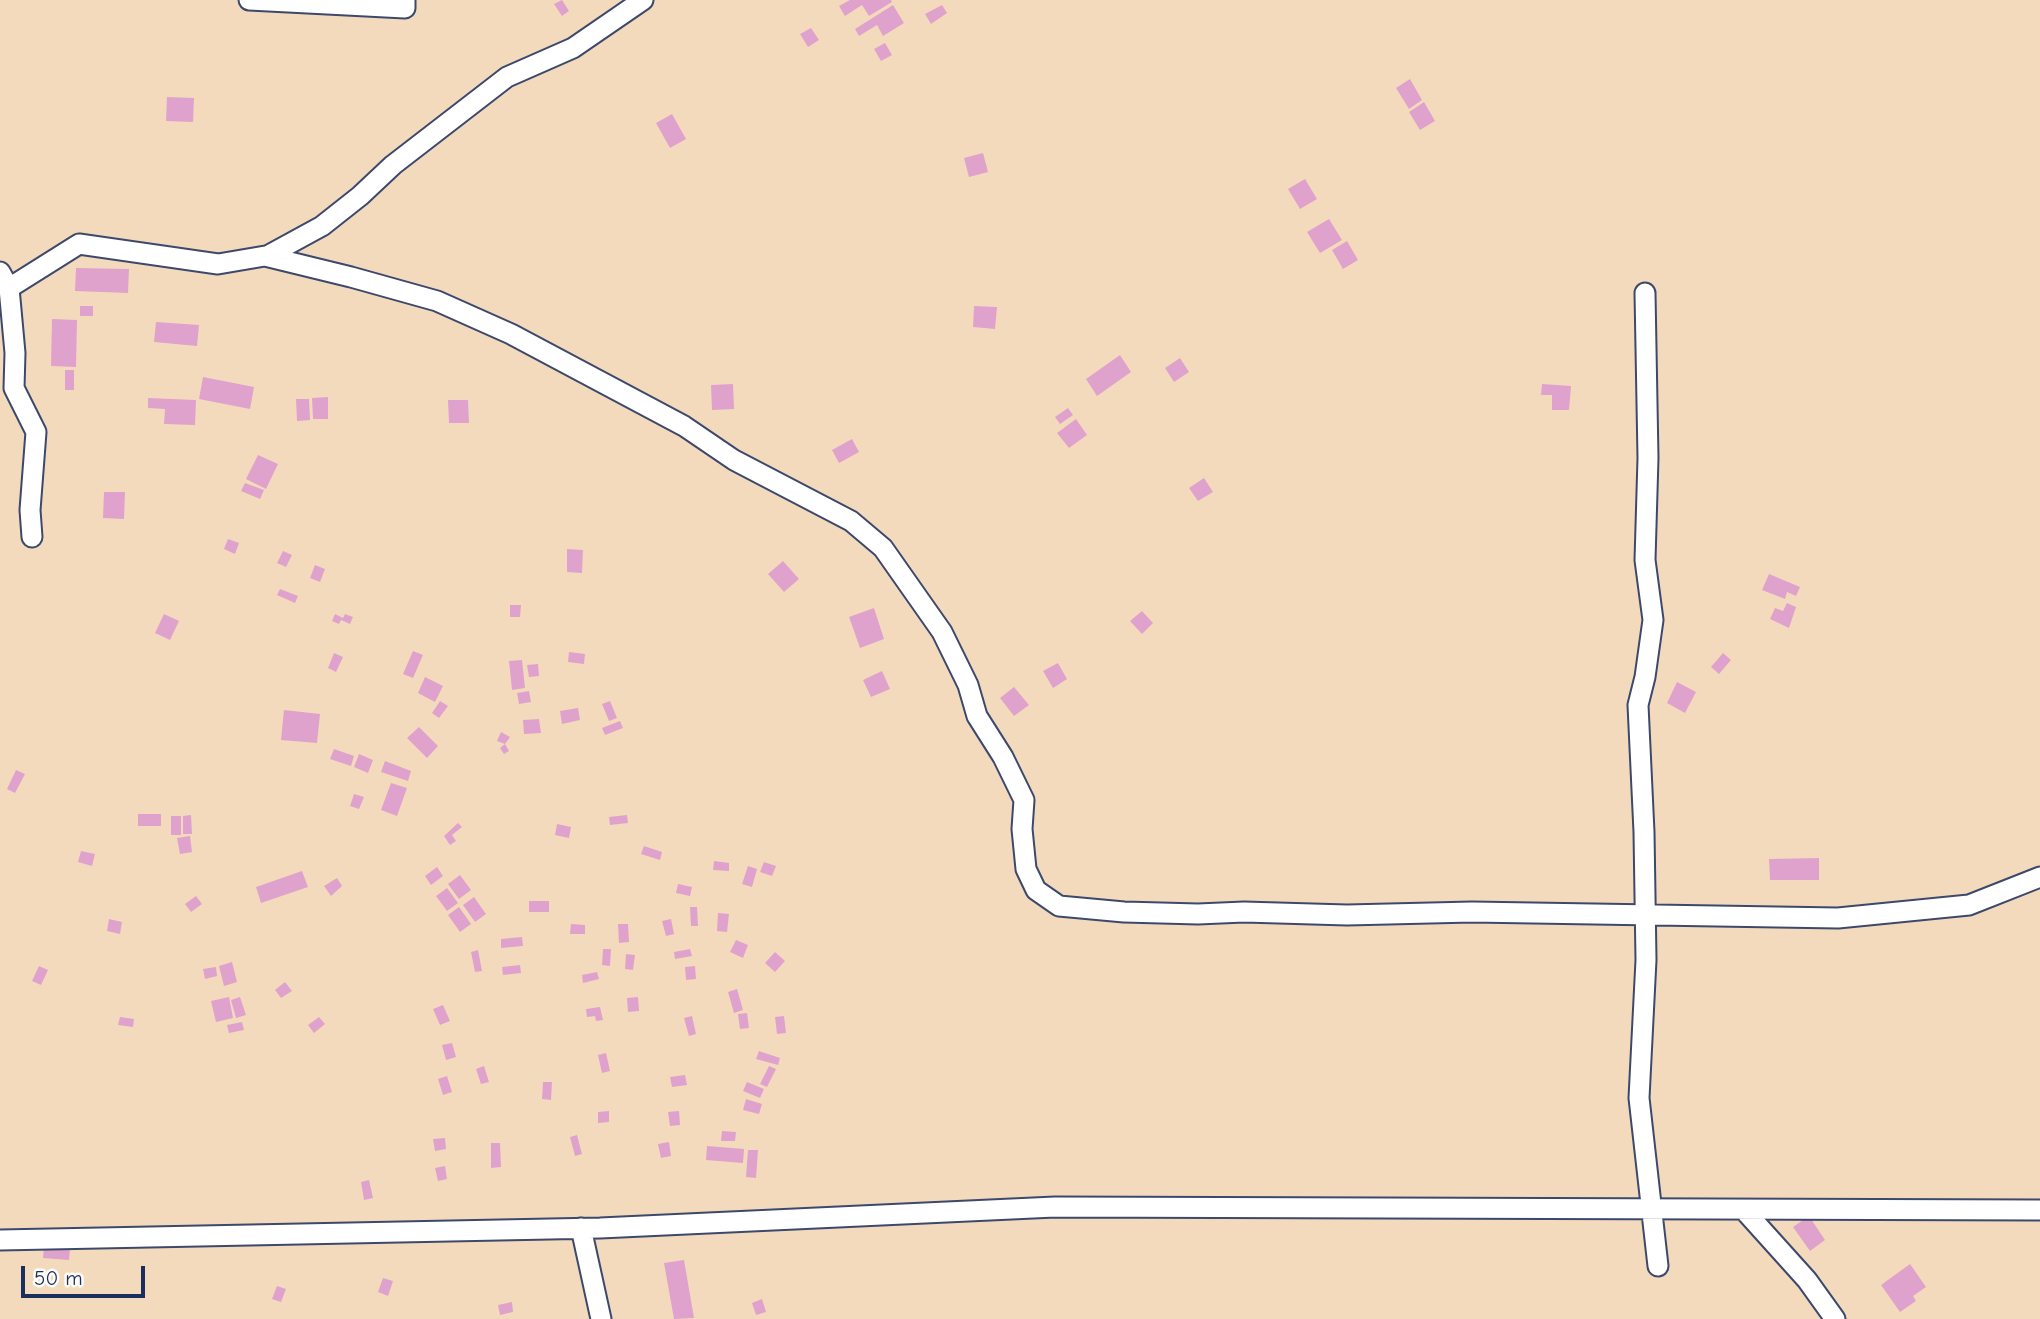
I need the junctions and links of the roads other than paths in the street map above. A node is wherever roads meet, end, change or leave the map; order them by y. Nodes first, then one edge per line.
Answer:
1 (248, 0) edge
2 (405, 0) edge
3 (643, 0) edge
4 (267, 256) junction
5 (4, 280) edge
6 (1645, 293) dead end
7 (32, 537) dead end
8 (2040, 877) edge
9 (1646, 914) junction
10 (1652, 1209) junction
11 (1744, 1210) junction
12 (2040, 1210) edge
13 (581, 1228) junction
14 (0, 1240) edge
15 (1658, 1266) dead end
16 (601, 1319) edge
17 (1835, 1319) edge

1 - 2 street
3 - 4 street
4 - 5 street
4 - 9 street
5 - 7 street
6 - 9 street
8 - 9 street
9 - 10 street
10 - 11 street
10 - 13 street
10 - 15 street
11 - 12 street
11 - 17 street
13 - 14 street
13 - 16 street

